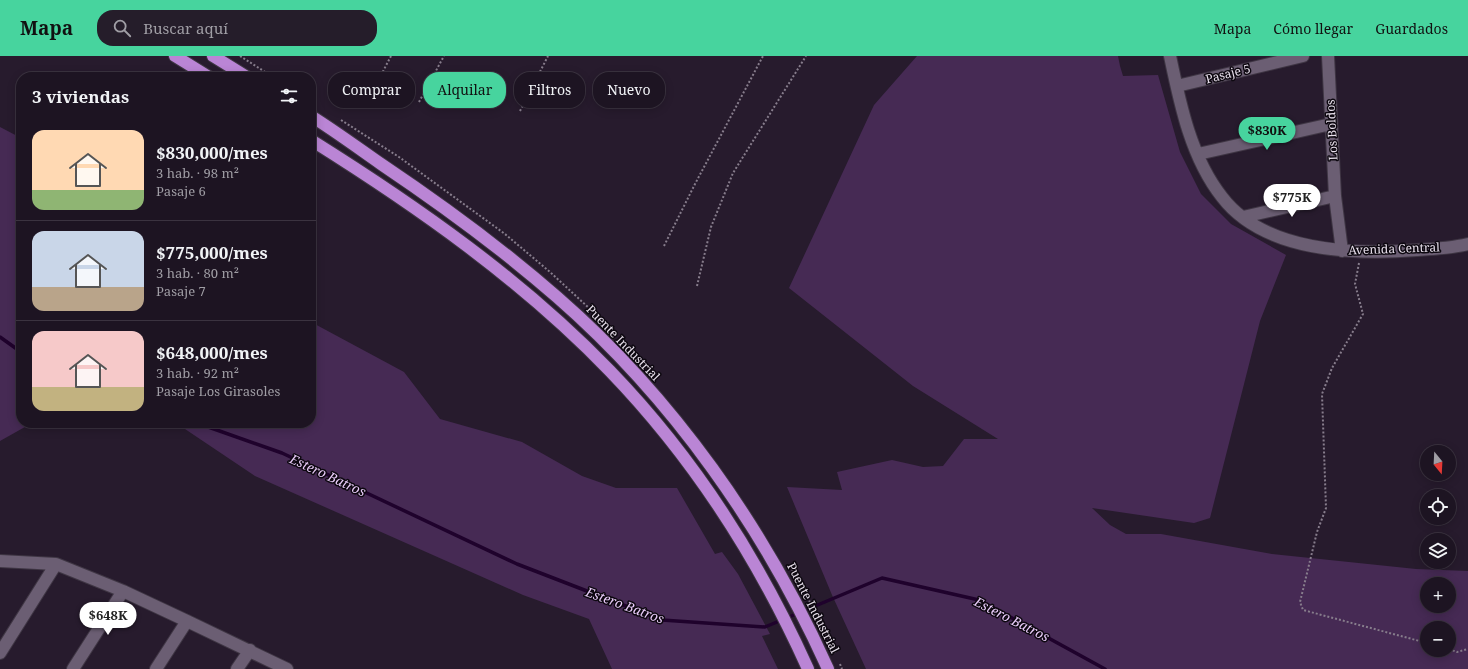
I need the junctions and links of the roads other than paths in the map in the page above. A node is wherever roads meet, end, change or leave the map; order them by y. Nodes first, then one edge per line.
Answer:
1 (175, 56) edge
2 (213, 56) edge
3 (1170, 56) edge
4 (1303, 56) edge
5 (1328, 56) edge
6 (201, 72) edge
7 (239, 72) edge
8 (1176, 86) junction
9 (316, 119) edge
10 (1331, 124) junction
11 (316, 143) edge
12 (1198, 154) junction
13 (1335, 196) junction
14 (1243, 217) junction
15 (1468, 244) edge
16 (1342, 251) junction
17 (0, 561) edge
18 (56, 564) junction
19 (122, 591) junction
20 (187, 621) junction
21 (250, 650) junction
22 (0, 653) edge
23 (73, 669) edge
24 (156, 669) edge
25 (237, 669) edge
26 (287, 669) edge
27 (808, 669) edge
28 (828, 669) edge

1 - 6 highway
2 - 7 highway
3 - 8 street, Avenida Central
4 - 8 street, Pasaje 5
5 - 10 street, Los Boldos
8 - 12 street, Avenida Central
9 - 28 highway, Puente Industrial
10 - 12 street
10 - 13 street, Los Boldos
11 - 27 highway
12 - 14 street, Avenida Central
13 - 14 street
13 - 16 street, Los Boldos
14 - 16 street, Avenida Central
15 - 16 street, Avenida Central
17 - 18 street
18 - 19 street
18 - 22 street
19 - 20 street
19 - 23 street
20 - 21 street
20 - 24 street
21 - 25 street
21 - 26 street

